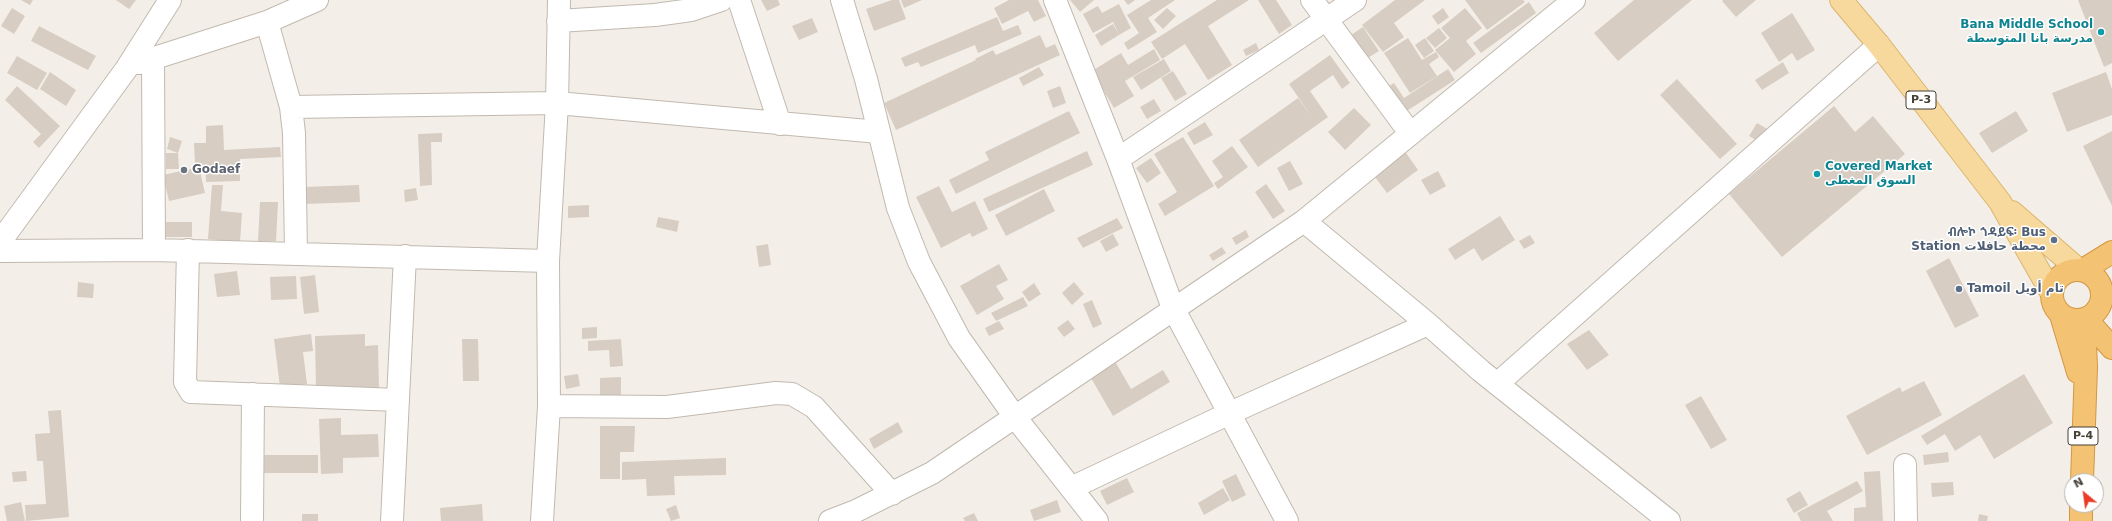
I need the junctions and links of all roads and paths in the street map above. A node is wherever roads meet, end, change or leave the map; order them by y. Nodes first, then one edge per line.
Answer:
1 (170, 0) edge
2 (317, 0) edge
3 (559, 0) edge
4 (721, 0) edge
5 (739, 0) edge
6 (842, 0) edge
7 (1055, 0) edge
8 (1312, 0) edge
9 (1355, 0) edge
10 (1841, 0) edge
11 (1564, 3) edge
12 (1325, 20) junction
13 (558, 21) junction
14 (267, 22) junction
15 (1879, 45) junction
16 (153, 58) junction
17 (127, 68) junction
18 (557, 103) junction
19 (291, 107) junction
20 (780, 124) junction
21 (879, 132) junction
22 (1410, 134) junction
23 (1118, 159) junction
24 (2000, 202) junction
25 (1304, 221) junction
26 (0, 242) edge
27 (154, 250) junction
28 (188, 250) junction
29 (0, 251) edge
30 (296, 252) junction
31 (2112, 252) edge
32 (405, 256) junction
33 (548, 261) junction
34 (2081, 270) junction
35 (2051, 292) junction
36 (1173, 308) junction
37 (2099, 308) edge
38 (2061, 315) junction
39 (1428, 324) junction
40 (2112, 348) edge
41 (1497, 384) junction
42 (2084, 391) junction
43 (253, 394) junction
44 (398, 400) junction
45 (549, 406) junction
46 (1230, 413) junction
47 (1015, 417) junction
48 (1905, 465) dead end
49 (2082, 473) edge
50 (1070, 488) junction
51 (892, 494) junction
52 (252, 521) edge
53 (392, 521) edge
54 (542, 521) edge
55 (830, 521) edge
56 (1096, 521) edge
57 (1287, 521) edge
58 (1669, 521) edge
59 (1906, 521) edge

1 - 17 street
2 - 14 street
3 - 13 street
4 - 13 street
5 - 20 street
6 - 21 street
7 - 23 street
8 - 12 street
9 - 12 street
10 - 15 main road, P-3
11 - 22 street
12 - 22 street
12 - 23 street
13 - 18 street
14 - 16 street
14 - 19 street
15 - 24 main road, P-3
15 - 41 street
16 - 17 street
16 - 27 street
17 - 26 street
18 - 19 street
18 - 20 street
18 - 33 street
19 - 30 street
20 - 21 street
21 - 47 street
22 - 25 street
23 - 36 street
24 - 34 main road, P-3
24 - 35 main road, P-3
25 - 36 street
25 - 39 street
27 - 28 street
27 - 29 street
28 - 30 street
28 - 43 street
30 - 32 street
31 - 34 highway
32 - 33 street
32 - 44 street
33 - 45 street
34 - 35 highway
34 - 37 highway
35 - 38 highway
36 - 46 street
36 - 47 street
37 - 38 highway
37 - 40 highway
37 - 42 highway, P-4
38 - 42 highway, P-4
39 - 41 street
39 - 46 street
41 - 58 street
42 - 49 highway, P-4
43 - 44 street
43 - 52 street
44 - 53 street
45 - 51 street
45 - 54 street
46 - 50 street
46 - 57 street
47 - 50 street
47 - 51 street
48 - 59 street
50 - 56 street
51 - 55 street

